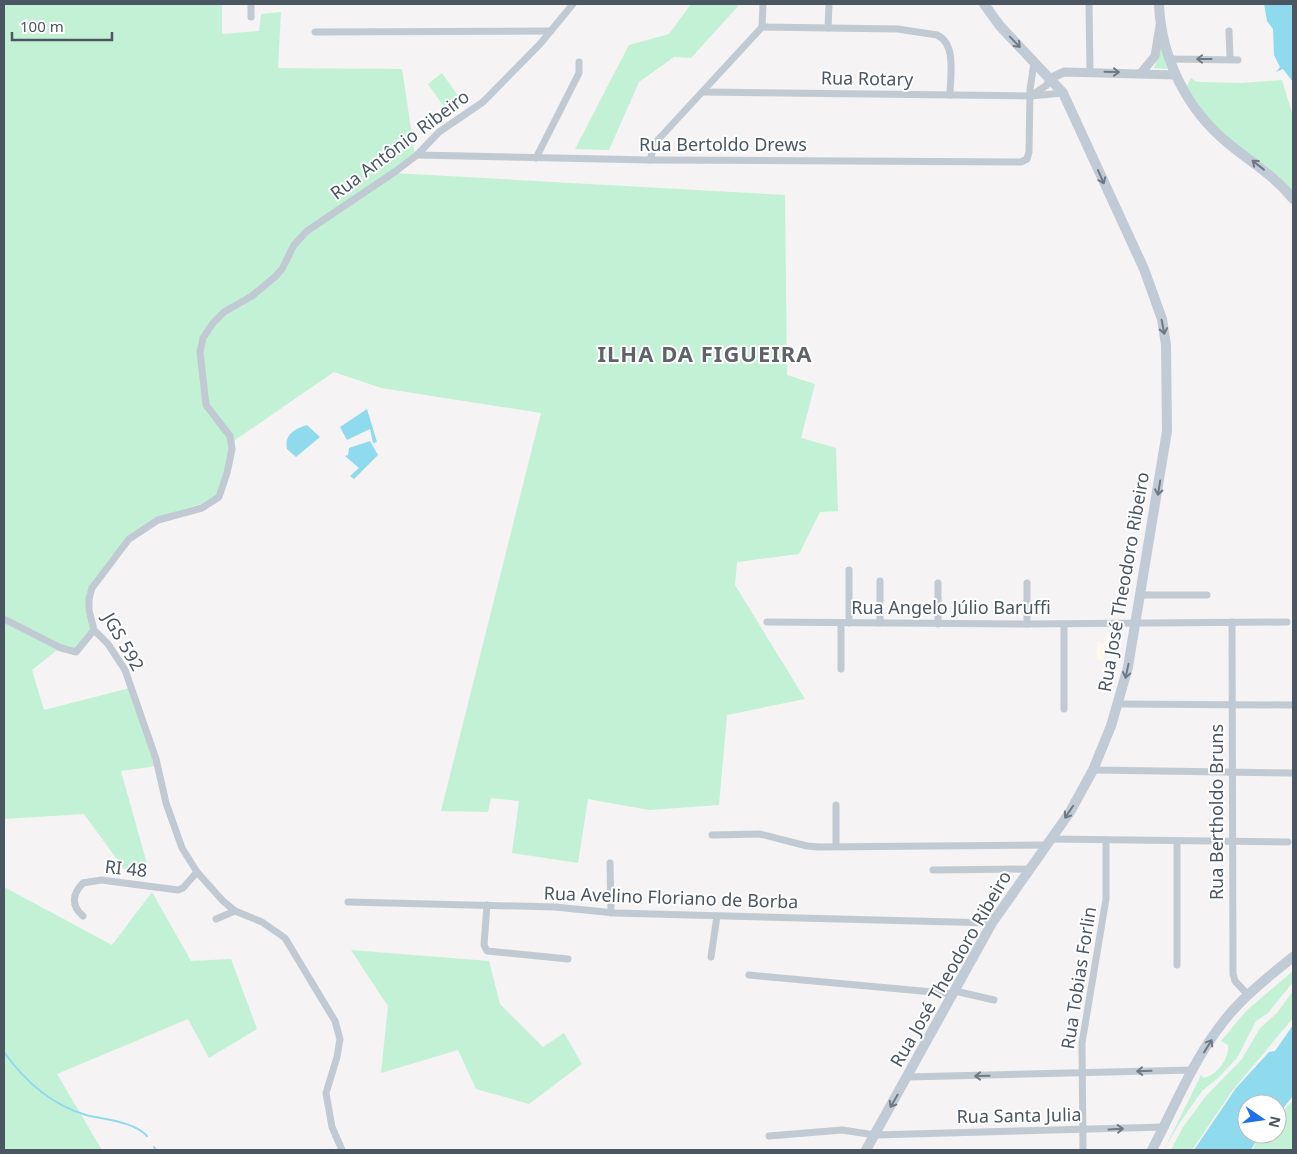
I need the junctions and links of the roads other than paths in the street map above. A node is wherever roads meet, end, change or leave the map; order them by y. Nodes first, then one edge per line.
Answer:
1 (251, 4) edge
2 (573, 4) edge
3 (763, 4) edge
4 (828, 4) edge
5 (984, 4) edge
6 (1089, 4) edge
7 (1160, 4) edge
8 (251, 17) dead end
9 (1160, 24) junction
10 (762, 27) junction
11 (828, 28) junction
12 (551, 31) junction
13 (1229, 31) dead end
14 (315, 32) dead end
15 (1171, 59) junction
16 (579, 62) dead end
17 (1034, 62) junction
18 (1090, 72) junction
19 (1141, 73) junction
20 (1176, 75) junction
21 (1050, 79) junction
22 (703, 92) junction
23 (1062, 93) junction
24 (950, 95) junction
25 (1030, 96) junction
26 (417, 155) junction
27 (536, 158) junction
28 (650, 160) junction
29 (1293, 199) edge
30 (225, 428) joint
31 (849, 570) dead end
32 (880, 582) dead end
33 (938, 583) dead end
34 (1027, 583) dead end
35 (1140, 595) junction
36 (1207, 595) dead end
37 (4, 620) edge
38 (767, 622) dead end
39 (1232, 622) junction
40 (1287, 622) dead end
41 (845, 623) junction
42 (880, 623) junction
43 (1136, 623) junction
44 (938, 624) junction
45 (1027, 624) junction
46 (1064, 624) junction
47 (94, 630) junction
48 (841, 669) dead end
49 (1118, 704) junction
50 (1232, 704) junction
51 (1293, 705) edge
52 (1064, 709) dead end
53 (1093, 770) junction
54 (1232, 772) junction
55 (1293, 773) edge
56 (836, 805) dead end
57 (712, 835) dead end
58 (1106, 840) junction
59 (1177, 841) junction
60 (1048, 842) junction
61 (1233, 842) junction
62 (1288, 842) dead end
63 (836, 846) junction
64 (610, 863) dead end
65 (1028, 869) junction
66 (933, 870) dead end
67 (197, 872) junction
68 (348, 902) dead end
69 (487, 906) junction
70 (235, 911) junction
71 (611, 913) junction
72 (82, 916) dead end
73 (717, 916) junction
74 (216, 919) dead end
75 (992, 923) junction
76 (711, 957) dead end
77 (1293, 957) edge
78 (568, 959) dead end
79 (1178, 965) dead end
80 (749, 974) dead end
81 (954, 993) junction
82 (1248, 995) junction
83 (994, 1000) dead end
84 (1193, 1070) junction
85 (1082, 1073) junction
86 (907, 1078) junction
87 (1164, 1126) junction
88 (1082, 1130) junction
89 (874, 1135) junction
90 (769, 1136) dead end
91 (342, 1150) edge
92 (866, 1150) edge
93 (1083, 1150) edge
94 (1152, 1150) edge

1 - 8 street
2 - 12 street, Rua Antônio Ribeiro
3 - 10 street
4 - 11 street
5 -> 17 main road, Rua José Theodoro Ribeiro
6 - 18 street
7 - 9 main road
9 - 15 main road
9 - 19 street
10 - 11 street
10 - 22 street
11 - 24 street
12 - 14 street
12 - 26 street, Rua Antônio Ribeiro
13 -> 15 street
15 - 20 main road
16 - 27 street
17 - 21 main road, Rua José Theodoro Ribeiro
17 - 25 street
18 -> 19 street
18 - 21 street
19 - 20 street
29 -> 20 main road
21 - 23 main road, Rua José Theodoro Ribeiro
21 - 25 street
22 - 24 street, Rua Rotary
22 - 28 street
23 - 25 street, Rua Rotary
23 -> 35 main road, Rua José Theodoro Ribeiro
24 - 25 street, Rua Rotary
25 - 28 street, Rua Bertoldo Drews
26 - 27 street, Rua Bertoldo Drews
26 - 30 street, Rua Antônio Ribeiro
27 - 28 street, Rua Bertoldo Drews
30 - 47 street, JGS 592
31 - 41 street
32 - 42 street
33 - 44 street
34 - 45 street
35 - 36 street
35 - 43 main road, Rua José Theodoro Ribeiro
37 - 47 street
38 - 41 street, Rua Angelo Júlio Baruffi
39 - 40 street, Rua Angelo Júlio Baruffi
39 - 43 street, Rua Angelo Júlio Baruffi
39 - 50 street, Rua Bertholdo Bruns
41 - 42 street, Rua Angelo Júlio Baruffi
41 - 48 street
42 - 44 street, Rua Angelo Júlio Baruffi
43 - 46 street, Rua Angelo Júlio Baruffi
43 -> 49 main road, Rua José Theodoro Ribeiro
44 - 45 street, Rua Angelo Júlio Baruffi
45 - 46 street, Rua Angelo Júlio Baruffi
46 - 52 street
47 - 67 street, JGS 592
49 - 50 street
49 - 53 main road, Rua José Theodoro Ribeiro
50 - 51 street
50 - 54 street, Rua Bertholdo Bruns
53 - 54 street
53 -> 60 main road, Rua José Theodoro Ribeiro
54 - 55 street
54 - 61 street, Rua Bertholdo Bruns
56 - 63 street
57 - 63 street
58 - 59 street
58 - 60 street
58 - 85 street, Rua Tobias Forlin
59 - 61 street
59 - 79 street
60 - 63 street
60 - 65 main road, Rua José Theodoro Ribeiro
61 - 62 street
61 - 82 street, Rua Bertholdo Bruns
64 - 71 street
65 - 66 street
65 - 75 main road, Rua José Theodoro Ribeiro
67 - 70 street, JGS 592
67 - 72 street, RI 48
68 - 69 street, Rua Avelino Floriano de Borba
69 - 71 street, Rua Avelino Floriano de Borba
69 - 78 street
70 - 74 street
70 - 91 street
71 - 73 street, Rua Avelino Floriano de Borba
73 - 75 street, Rua Avelino Floriano de Borba
73 - 76 street
75 - 81 main road, Rua José Theodoro Ribeiro
77 - 82 main road
80 - 81 street
81 - 83 street
81 - 86 main road, Rua José Theodoro Ribeiro
84 -> 82 main road
84 -> 85 street
84 - 87 main road
85 -> 86 street
85 - 88 street, Rua Tobias Forlin
86 -> 89 main road, Rua José Theodoro Ribeiro
88 -> 87 street, Rua Santa Julia
87 - 94 main road
88 - 89 street, Rua Santa Julia
88 - 93 street, Rua Tobias Forlin
89 - 90 street, Rua Santa Julia
89 - 92 main road, Rua José Theodoro Ribeiro

